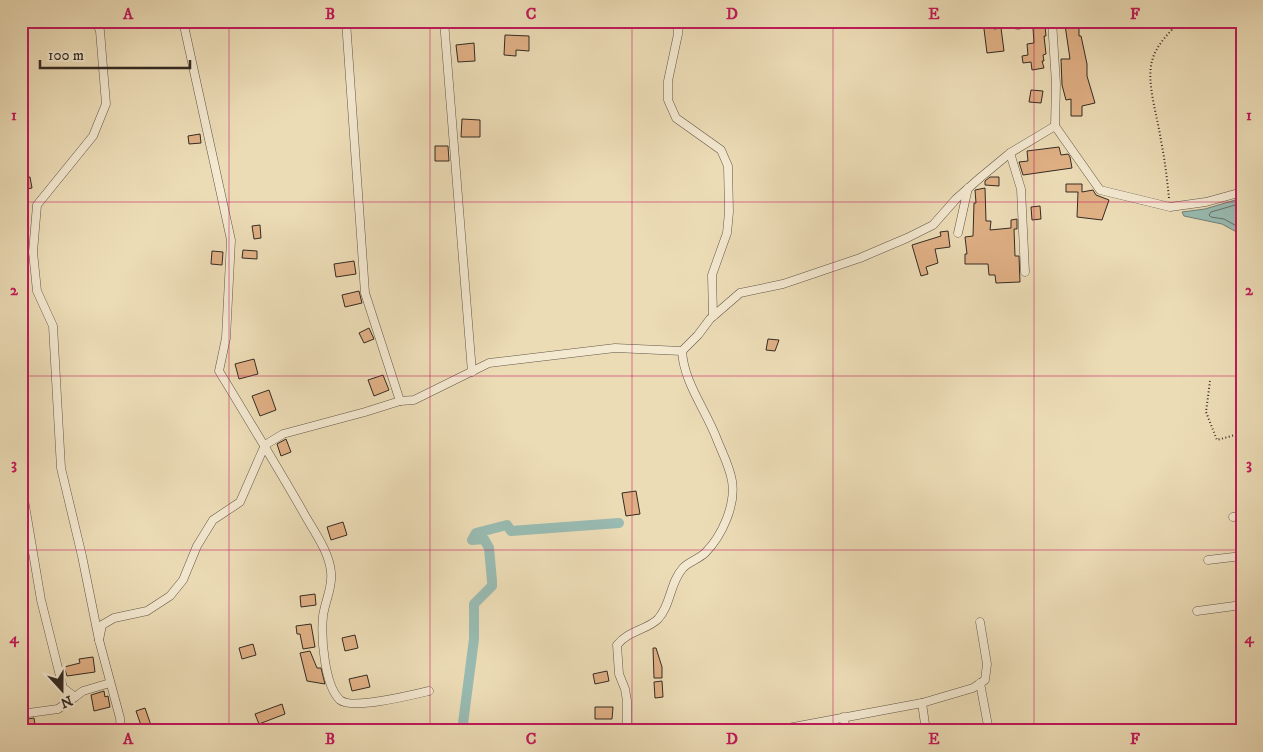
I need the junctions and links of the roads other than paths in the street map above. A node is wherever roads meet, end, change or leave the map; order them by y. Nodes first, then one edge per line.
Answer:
1 (96, 21) edge
2 (183, 21) edge
3 (346, 21) edge
4 (444, 21) edge
5 (678, 21) edge
6 (1040, 21) edge
7 (1008, 23) dead end
8 (1052, 23) edge
9 (1055, 126) junction
10 (1010, 153) junction
11 (968, 188) junction
12 (1242, 192) edge
13 (958, 232) dead end
14 (1025, 272) dead end
15 (713, 316) junction
16 (682, 351) junction
17 (472, 372) junction
18 (400, 401) junction
19 (265, 446) junction
20 (21, 482) edge
21 (1242, 516) edge
22 (1233, 517) dead end
23 (1242, 556) edge
24 (1208, 560) dead end
25 (1242, 605) edge
26 (1197, 611) dead end
27 (980, 622) dead end
28 (99, 640) junction
29 (110, 683) junction
30 (980, 683) junction
31 (429, 691) dead end
32 (75, 697) junction
33 (922, 703) junction
34 (21, 714) edge
35 (843, 717) junction
36 (786, 730) edge
37 (121, 731) edge
38 (627, 731) edge
39 (772, 731) edge
40 (847, 731) edge
41 (926, 731) edge
42 (989, 731) edge

1 - 28 street
2 - 19 street
3 - 18 street
4 - 17 street
5 - 15 street
6 - 7 street
6 - 8 street
8 - 9 street
9 - 10 street
9 - 12 street
10 - 11 street
10 - 14 street
11 - 13 street
11 - 15 street
15 - 16 street
16 - 17 street
16 - 38 street
17 - 18 street
18 - 19 street
19 - 28 street
19 - 31 street
20 - 32 street
21 - 22 street
23 - 24 street
25 - 26 street
27 - 30 street
28 - 29 street
29 - 32 street
29 - 37 street
30 - 33 street
30 - 42 street
32 - 34 street
33 - 35 street
33 - 41 street
35 - 36 street
35 - 40 street
36 - 39 street

